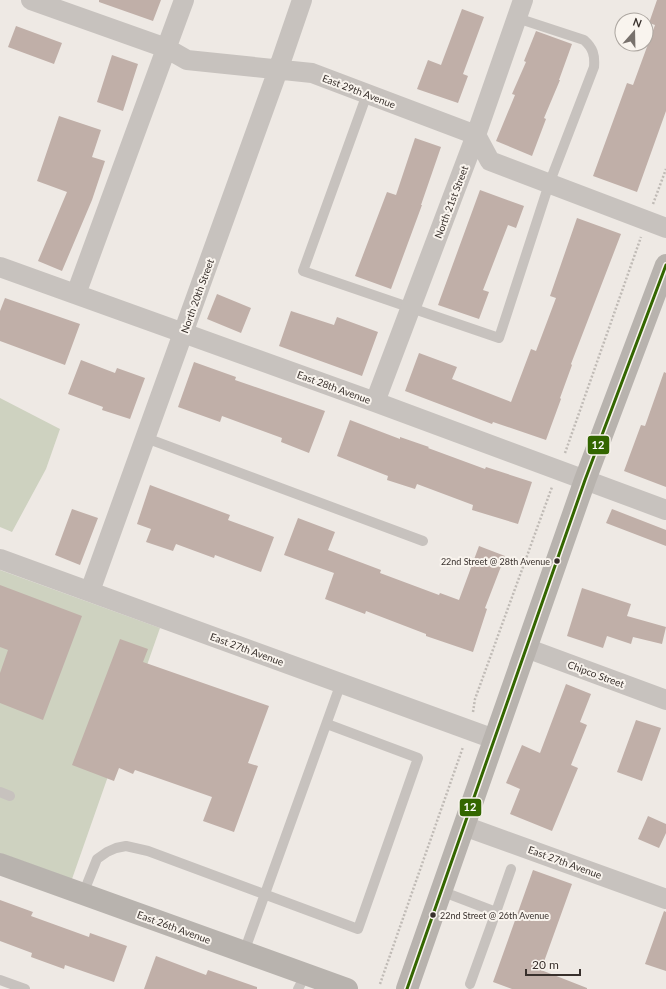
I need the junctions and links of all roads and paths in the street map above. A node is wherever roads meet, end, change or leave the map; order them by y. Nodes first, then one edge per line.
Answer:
1 (31, 0) edge
2 (184, 0) edge
3 (302, 0) edge
4 (520, 9) edge
5 (166, 48) junction
6 (278, 70) junction
7 (367, 94) junction
8 (476, 135) junction
9 (666, 169) edge
10 (549, 184) junction
11 (652, 208) dead end
12 (666, 228) edge
13 (642, 237) dead end
14 (666, 265) edge
15 (0, 267) edge
16 (76, 294) junction
17 (411, 308) junction
18 (184, 333) junction
19 (375, 402) junction
20 (146, 438) junction
21 (562, 460) dead end
22 (584, 480) junction
23 (552, 486) dead end
24 (666, 510) edge
25 (423, 541) dead end
26 (0, 559) edge
27 (90, 591) junction
28 (526, 648) junction
29 (341, 683) junction
30 (666, 700) edge
31 (473, 716) dead end
32 (327, 724) junction
33 (494, 739) junction
34 (463, 747) dead end
35 (0, 792) edge
36 (10, 796) dead end
37 (464, 826) junction
38 (0, 864) edge
39 (511, 869) dead end
40 (441, 891) junction
41 (83, 894) junction
42 (265, 894) junction
43 (666, 898) edge
44 (496, 912) junction
45 (244, 952) junction
46 (0, 980) edge
47 (302, 982) edge
48 (380, 984) dead end
49 (470, 984) dead end
50 (25, 989) edge
51 (347, 989) edge
52 (407, 989) edge

1 - 5 street, East 29th Avenue
2 - 5 street
3 - 6 street, North 20th Street
4 - 8 street, North 21st Street
4 - 10 lane
5 - 6 street, East 29th Avenue
5 - 16 street
6 - 7 street, East 29th Avenue
6 - 18 street, North 20th Street
7 - 8 street, East 29th Avenue
7 - 17 lane
8 - 10 street
8 - 17 street, North 21st Street
9 - 11 path
10 - 12 street
10 - 17 lane
13 - 21 path
14 - 22 main road
15 - 16 street, East 28th Avenue
16 - 18 street, East 28th Avenue
17 - 19 street, North 21st Street
18 - 19 street, East 28th Avenue
18 - 20 street, North 20th Street
19 - 22 street, East 28th Avenue
20 - 25 lane
20 - 27 street, North 20th Street
22 - 24 street, East 28th Avenue
22 - 28 main road
23 - 31 path
26 - 27 street, East 27th Avenue
27 - 29 street, East 27th Avenue
28 - 30 street, Chipco Street
28 - 33 main road
29 - 32 lane
29 - 33 street, East 27th Avenue
32 - 42 lane
32 - 42 lane
33 - 37 main road
34 - 48 path
35 - 36 lane
37 - 40 main road
37 - 43 street, East 27th Avenue
38 - 41 main road, East 26th Avenue
39 - 44 lane
40 - 44 lane
40 - 52 main road
41 - 42 lane
41 - 45 main road, East 26th Avenue
42 - 45 lane
44 - 49 lane
45 - 47 main road, East 26th Avenue
46 - 50 lane
47 - 51 main road, East 26th Avenue

